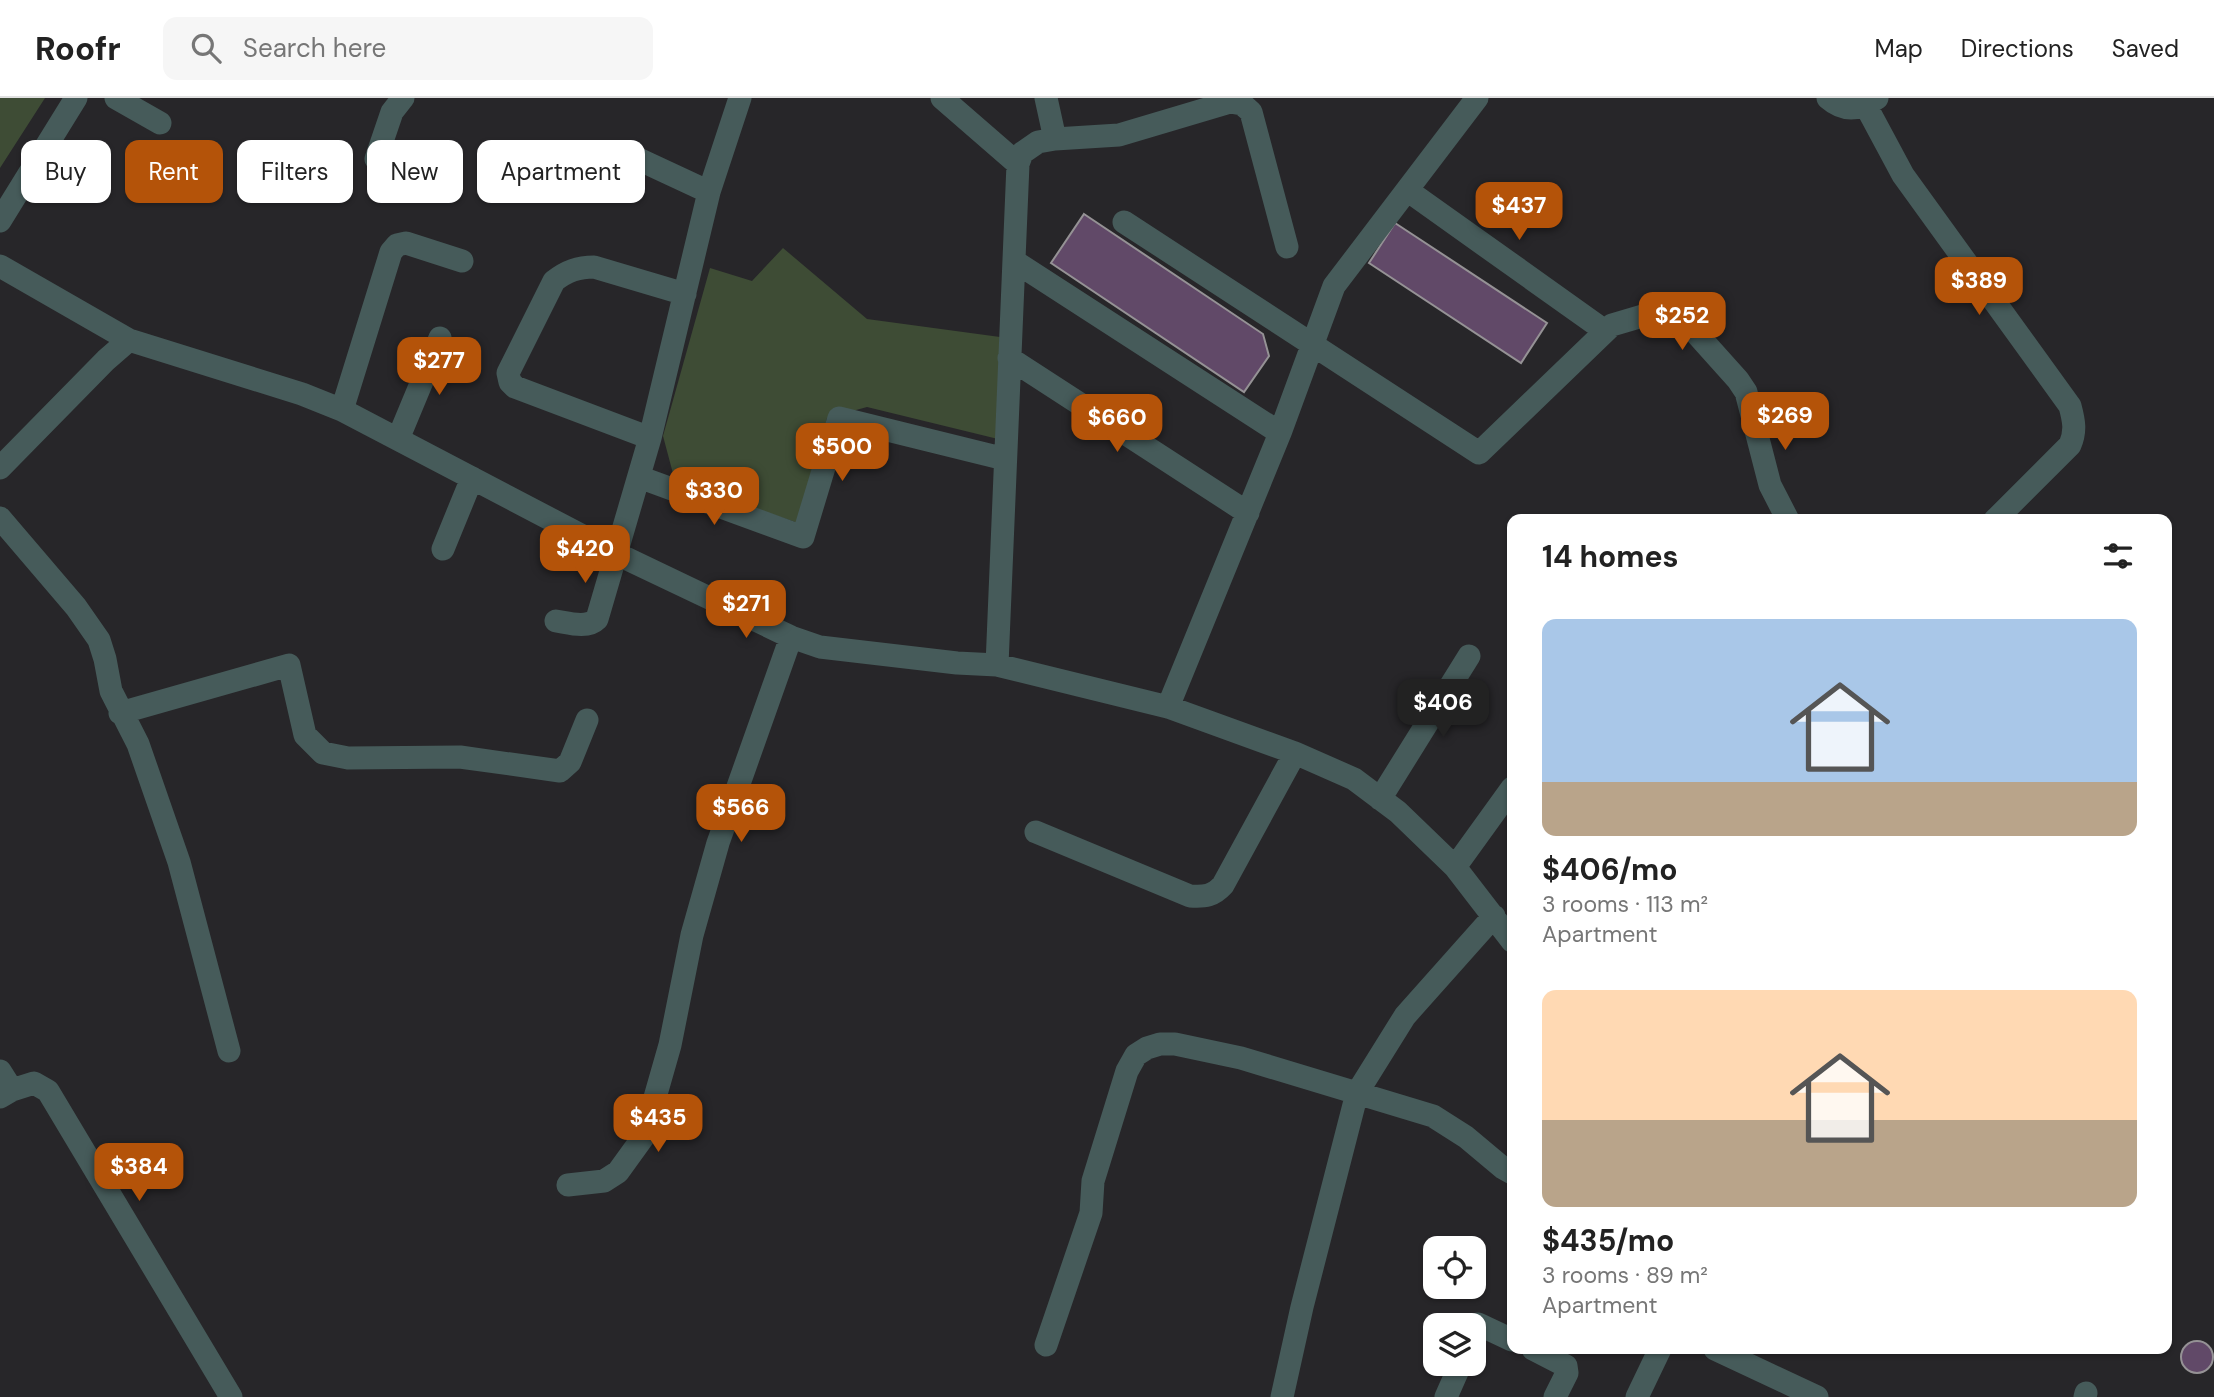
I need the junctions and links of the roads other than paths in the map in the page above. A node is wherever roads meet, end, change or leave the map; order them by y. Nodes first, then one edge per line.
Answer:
1 (76, 98) edge
2 (116, 98) edge
3 (403, 98) edge
4 (740, 98) edge
5 (942, 98) edge
6 (1046, 98) edge
7 (1477, 98) edge
8 (1828, 98) edge
9 (1872, 102) edge
10 (160, 123) dead end
11 (1055, 139) junction
12 (382, 140) edge
13 (645, 163) edge
14 (1018, 164) junction
15 (1407, 190) junction
16 (709, 192) junction
17 (0, 221) edge
18 (1124, 222) dead end
19 (1287, 247) dead end
20 (462, 261) dead end
21 (1014, 261) junction
22 (0, 266) edge
23 (685, 294) junction
24 (1605, 331) junction
25 (440, 338) dead end
26 (129, 341) junction
27 (1314, 344) junction
28 (1009, 358) junction
29 (342, 410) junction
30 (1280, 433) junction
31 (650, 438) junction
32 (398, 439) junction
33 (1005, 459) junction
34 (0, 468) edge
35 (639, 477) junction
36 (472, 478) junction
37 (1248, 513) junction
38 (1785, 514) edge
39 (2001, 514) edge
40 (0, 518) edge
41 (443, 549) dead end
42 (617, 554) junction
43 (556, 621) dead end
44 (791, 638) junction
45 (1469, 656) dead end
46 (997, 665) junction
47 (1167, 707) junction
48 (120, 713) junction
49 (587, 719) dead end
50 (1295, 753) junction
51 (1507, 795) edge
52 (1380, 799) junction
53 (1035, 832) dead end
54 (1455, 867) junction
55 (1502, 915) edge
56 (229, 1051) dead end
57 (4, 1086) edge
58 (1357, 1093) junction
59 (1507, 1170) edge
60 (568, 1185) dead end
61 (1486, 1332) edge
62 (1507, 1338) edge
63 (1046, 1345) dead end
64 (1543, 1354) edge
65 (1658, 1354) edge
66 (1726, 1354) edge
67 (1455, 1376) edge
68 (231, 1397) edge
69 (1282, 1397) edge
70 (1446, 1397) edge
71 (1555, 1397) edge
72 (1637, 1397) edge
73 (1816, 1397) edge

1 - 17 street
2 - 10 street
3 - 12 street
4 - 16 street
5 - 14 street
6 - 11 street
7 - 15 street
8 - 9 street
9 - 39 street
11 - 14 street
11 - 19 street
13 - 16 street
14 - 21 street
15 - 24 street
15 - 27 street
16 - 23 street
18 - 27 street
20 - 29 street
21 - 28 street
21 - 30 street
22 - 26 street
23 - 31 street
23 - 31 street
24 - 27 street
24 - 38 street
25 - 32 street
26 - 29 street
26 - 34 street
27 - 30 street
28 - 33 street
28 - 37 street
29 - 32 street
30 - 37 street
31 - 35 street
32 - 36 street
33 - 35 street
33 - 46 street
35 - 42 street
36 - 41 street
36 - 42 street
37 - 47 street
40 - 48 street
42 - 43 street
42 - 44 street
44 - 46 street
44 - 60 street
45 - 52 street
46 - 47 street
47 - 50 street
48 - 49 street
48 - 56 street
50 - 52 street
50 - 53 street
51 - 54 street
52 - 54 street
54 - 55 street
55 - 58 street
57 - 68 street
58 - 59 street
58 - 63 street
58 - 69 street
61 - 62 street
64 - 71 street
65 - 72 street
66 - 73 street
67 - 70 street

